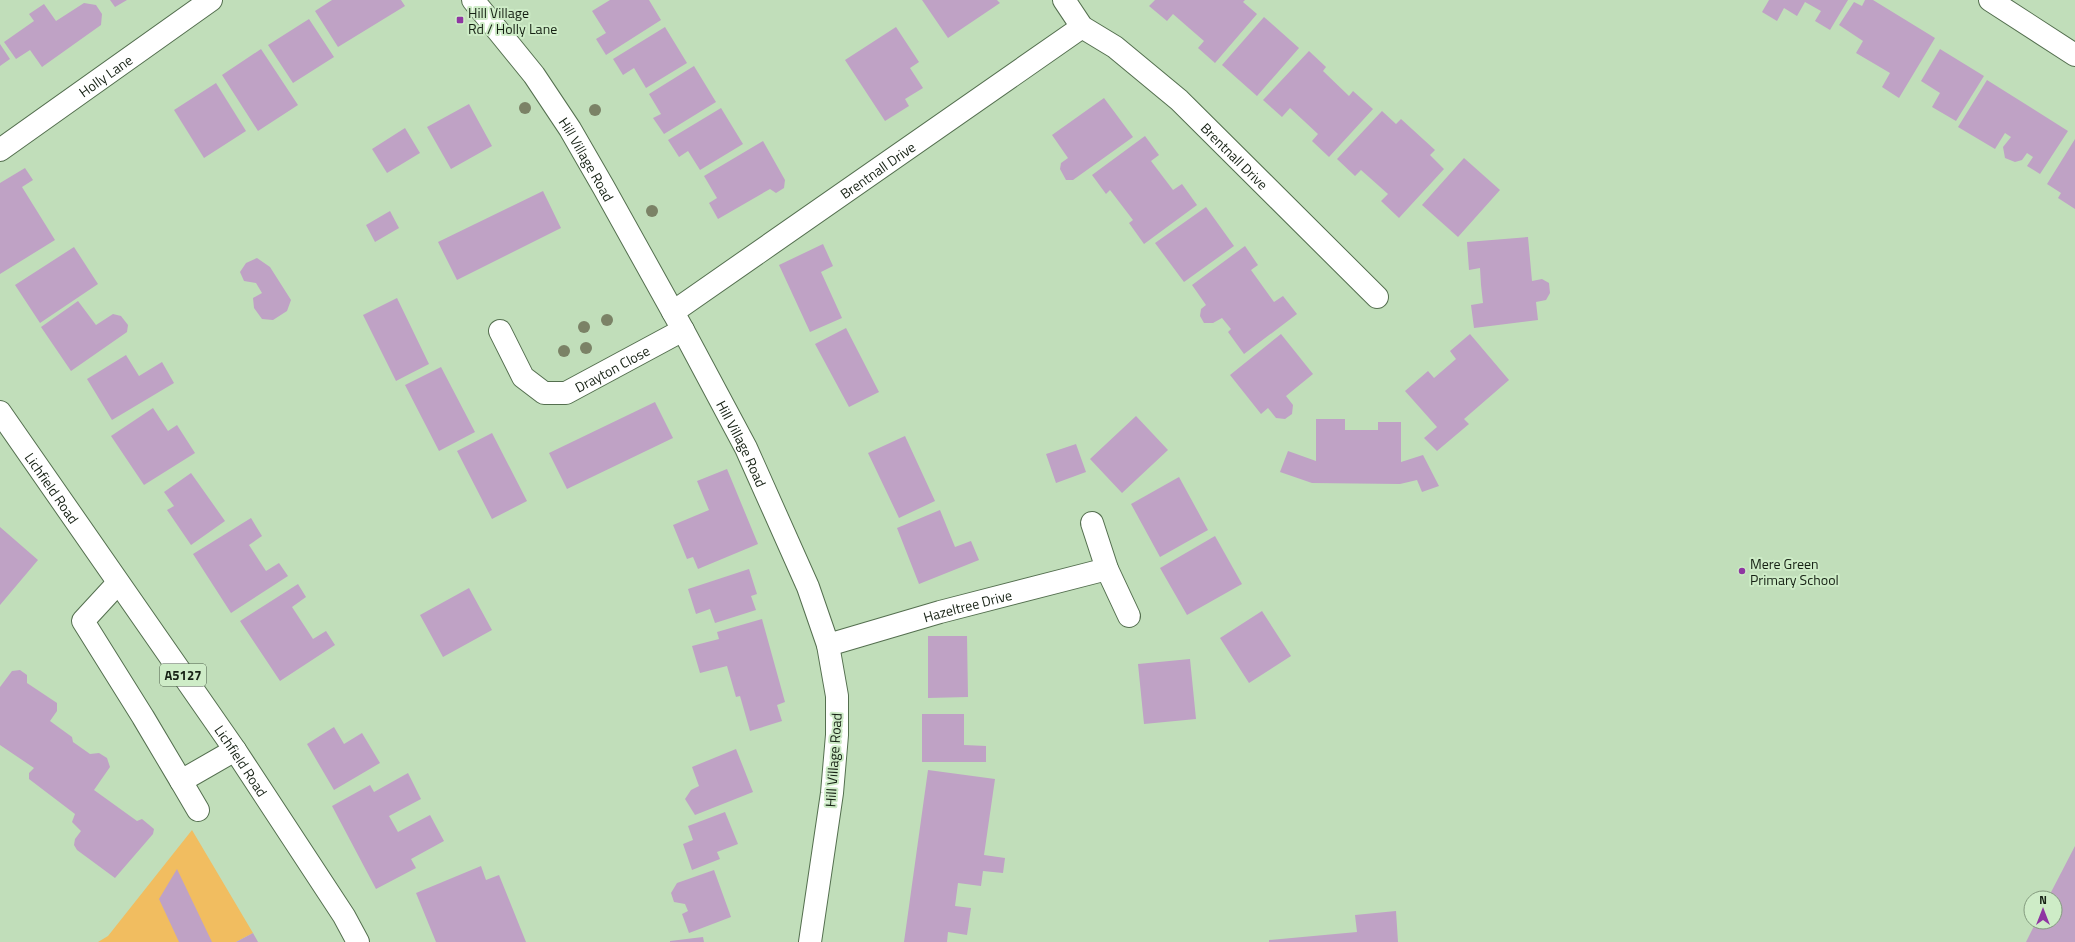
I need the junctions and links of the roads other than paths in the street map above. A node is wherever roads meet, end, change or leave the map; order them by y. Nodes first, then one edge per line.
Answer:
1 (211, 0) edge
2 (473, 0) edge
3 (1064, 0) edge
4 (1990, 0) edge
5 (1082, 27) junction
6 (2075, 56) edge
7 (0, 150) edge
8 (1377, 297) dead end
9 (678, 321) junction
10 (500, 330) dead end
11 (0, 412) edge
12 (1092, 523) dead end
13 (1107, 569) junction
14 (118, 582) junction
15 (1128, 616) dead end
16 (828, 645) junction
17 (235, 750) junction
18 (181, 781) junction
19 (198, 810) dead end
20 (358, 942) edge
21 (810, 942) edge

1 - 7 street, Holly Lane
2 - 9 street, Hill Village Road
3 - 5 street, Brentnall Drive
4 - 6 street
5 - 8 street, Brentnall Drive
5 - 9 street, Brentnall Drive
9 - 10 street, Drayton Close
9 - 16 street, Hill Village Road
11 - 14 street, Lichfield Road / A5127
12 - 13 street
13 - 15 street
13 - 16 street, Hazeltree Drive
14 - 17 street, Lichfield Road / A5127
14 - 18 street
16 - 21 street, Hill Village Road
17 - 18 street
17 - 20 street, Lichfield Road / A5127
18 - 19 street

